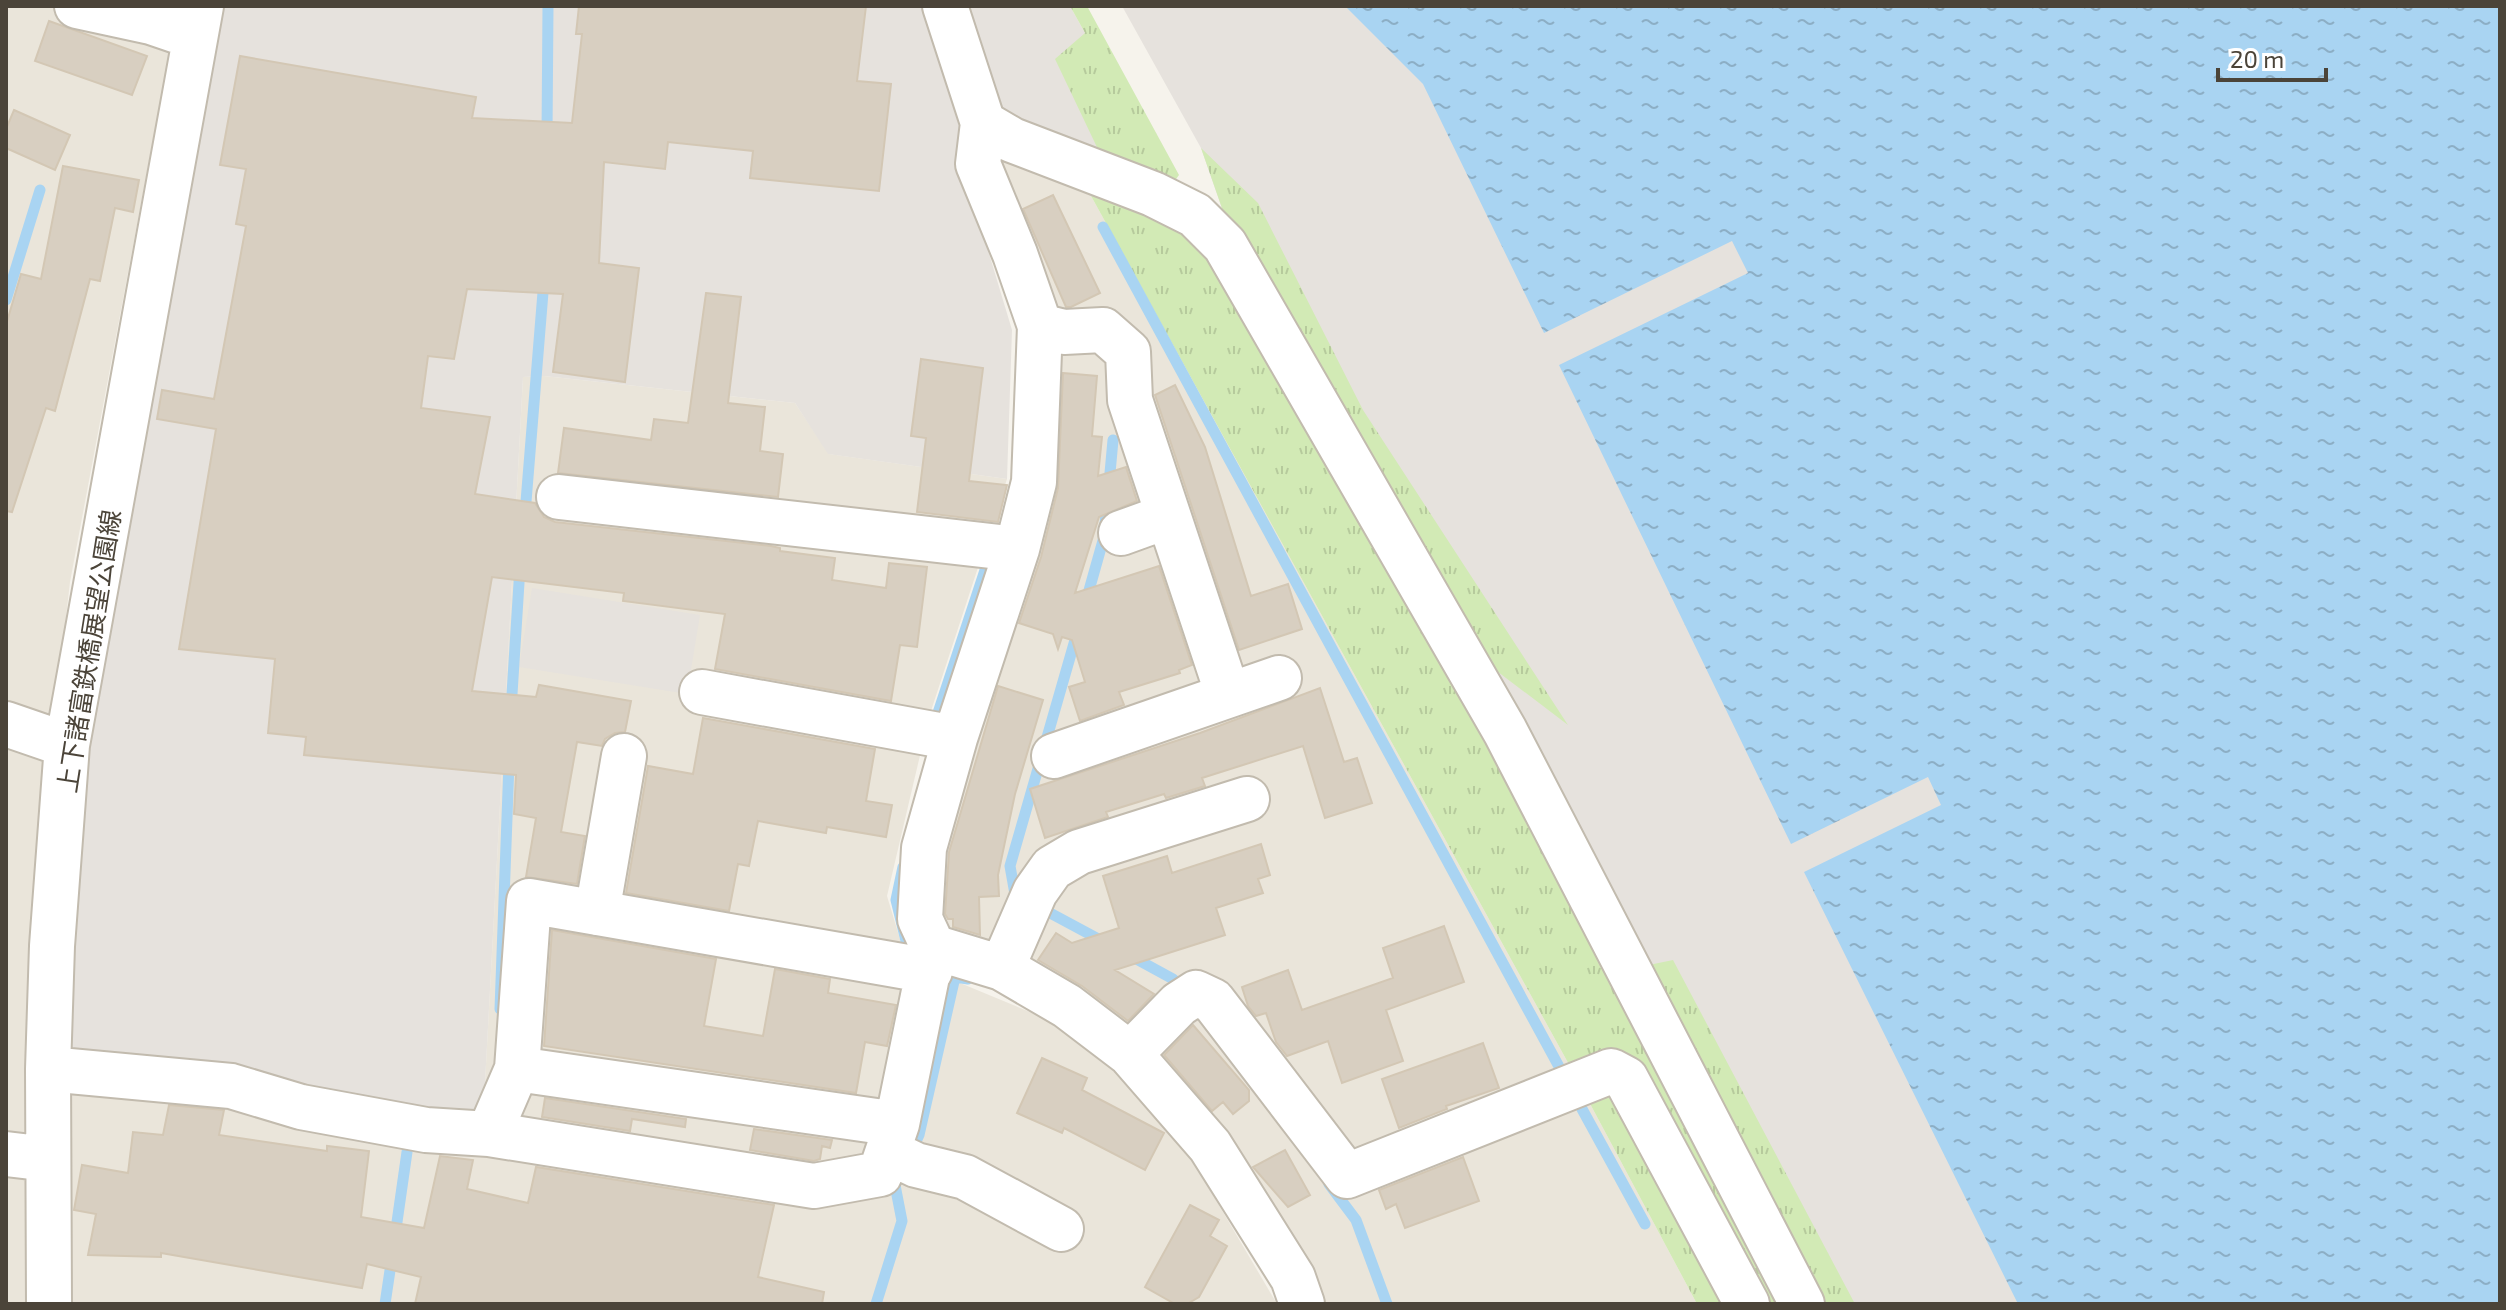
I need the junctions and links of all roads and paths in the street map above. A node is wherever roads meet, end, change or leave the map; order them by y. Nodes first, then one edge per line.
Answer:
1 (77, 6) edge
2 (945, 6) edge
3 (198, 21) edge
4 (983, 123) junction
5 (1040, 326) junction
6 (559, 497) dead end
7 (1168, 516) junction
8 (1121, 533) dead end
9 (1002, 548) junction
10 (1279, 678) dead end
11 (702, 692) dead end
12 (1228, 695) junction
13 (6, 724) edge
14 (937, 735) junction
15 (67, 745) junction
16 (624, 756) dead end
17 (1054, 756) dead end
18 (1247, 799) dead end
19 (597, 913) junction
20 (931, 959) junction
21 (1002, 968) junction
22 (1130, 1054) junction
23 (48, 1069) junction
24 (517, 1069) junction
25 (489, 1134) junction
26 (901, 1147) junction
27 (27, 1157) edge
28 (1061, 1229) dead end
29 (49, 1304) edge
30 (1302, 1304) edge
31 (1747, 1304) edge
32 (1802, 1304) edge

1 - 3 street
2 - 4 street
3 - 15 street, 上下諸富鉄橋展望公園線
4 - 5 street
4 - 32 street
5 - 7 street
5 - 9 street
6 - 9 street
7 - 8 street
7 - 12 street
9 - 14 street
10 - 12 street
11 - 14 street
12 - 17 street
13 - 15 street
14 - 20 street
15 - 23 street, 上下諸富鉄橋展望公園線
16 - 19 street
18 - 21 street
19 - 20 street
19 - 24 street
20 - 21 street
20 - 26 street
21 - 22 street
22 - 30 street
22 - 31 street
23 - 25 street
23 - 27 street, 上下諸富鉄橋展望公園線
24 - 25 street
24 - 26 street
25 - 26 street
26 - 28 street
27 - 29 street, 上下諸富鉄橋展望公園線

